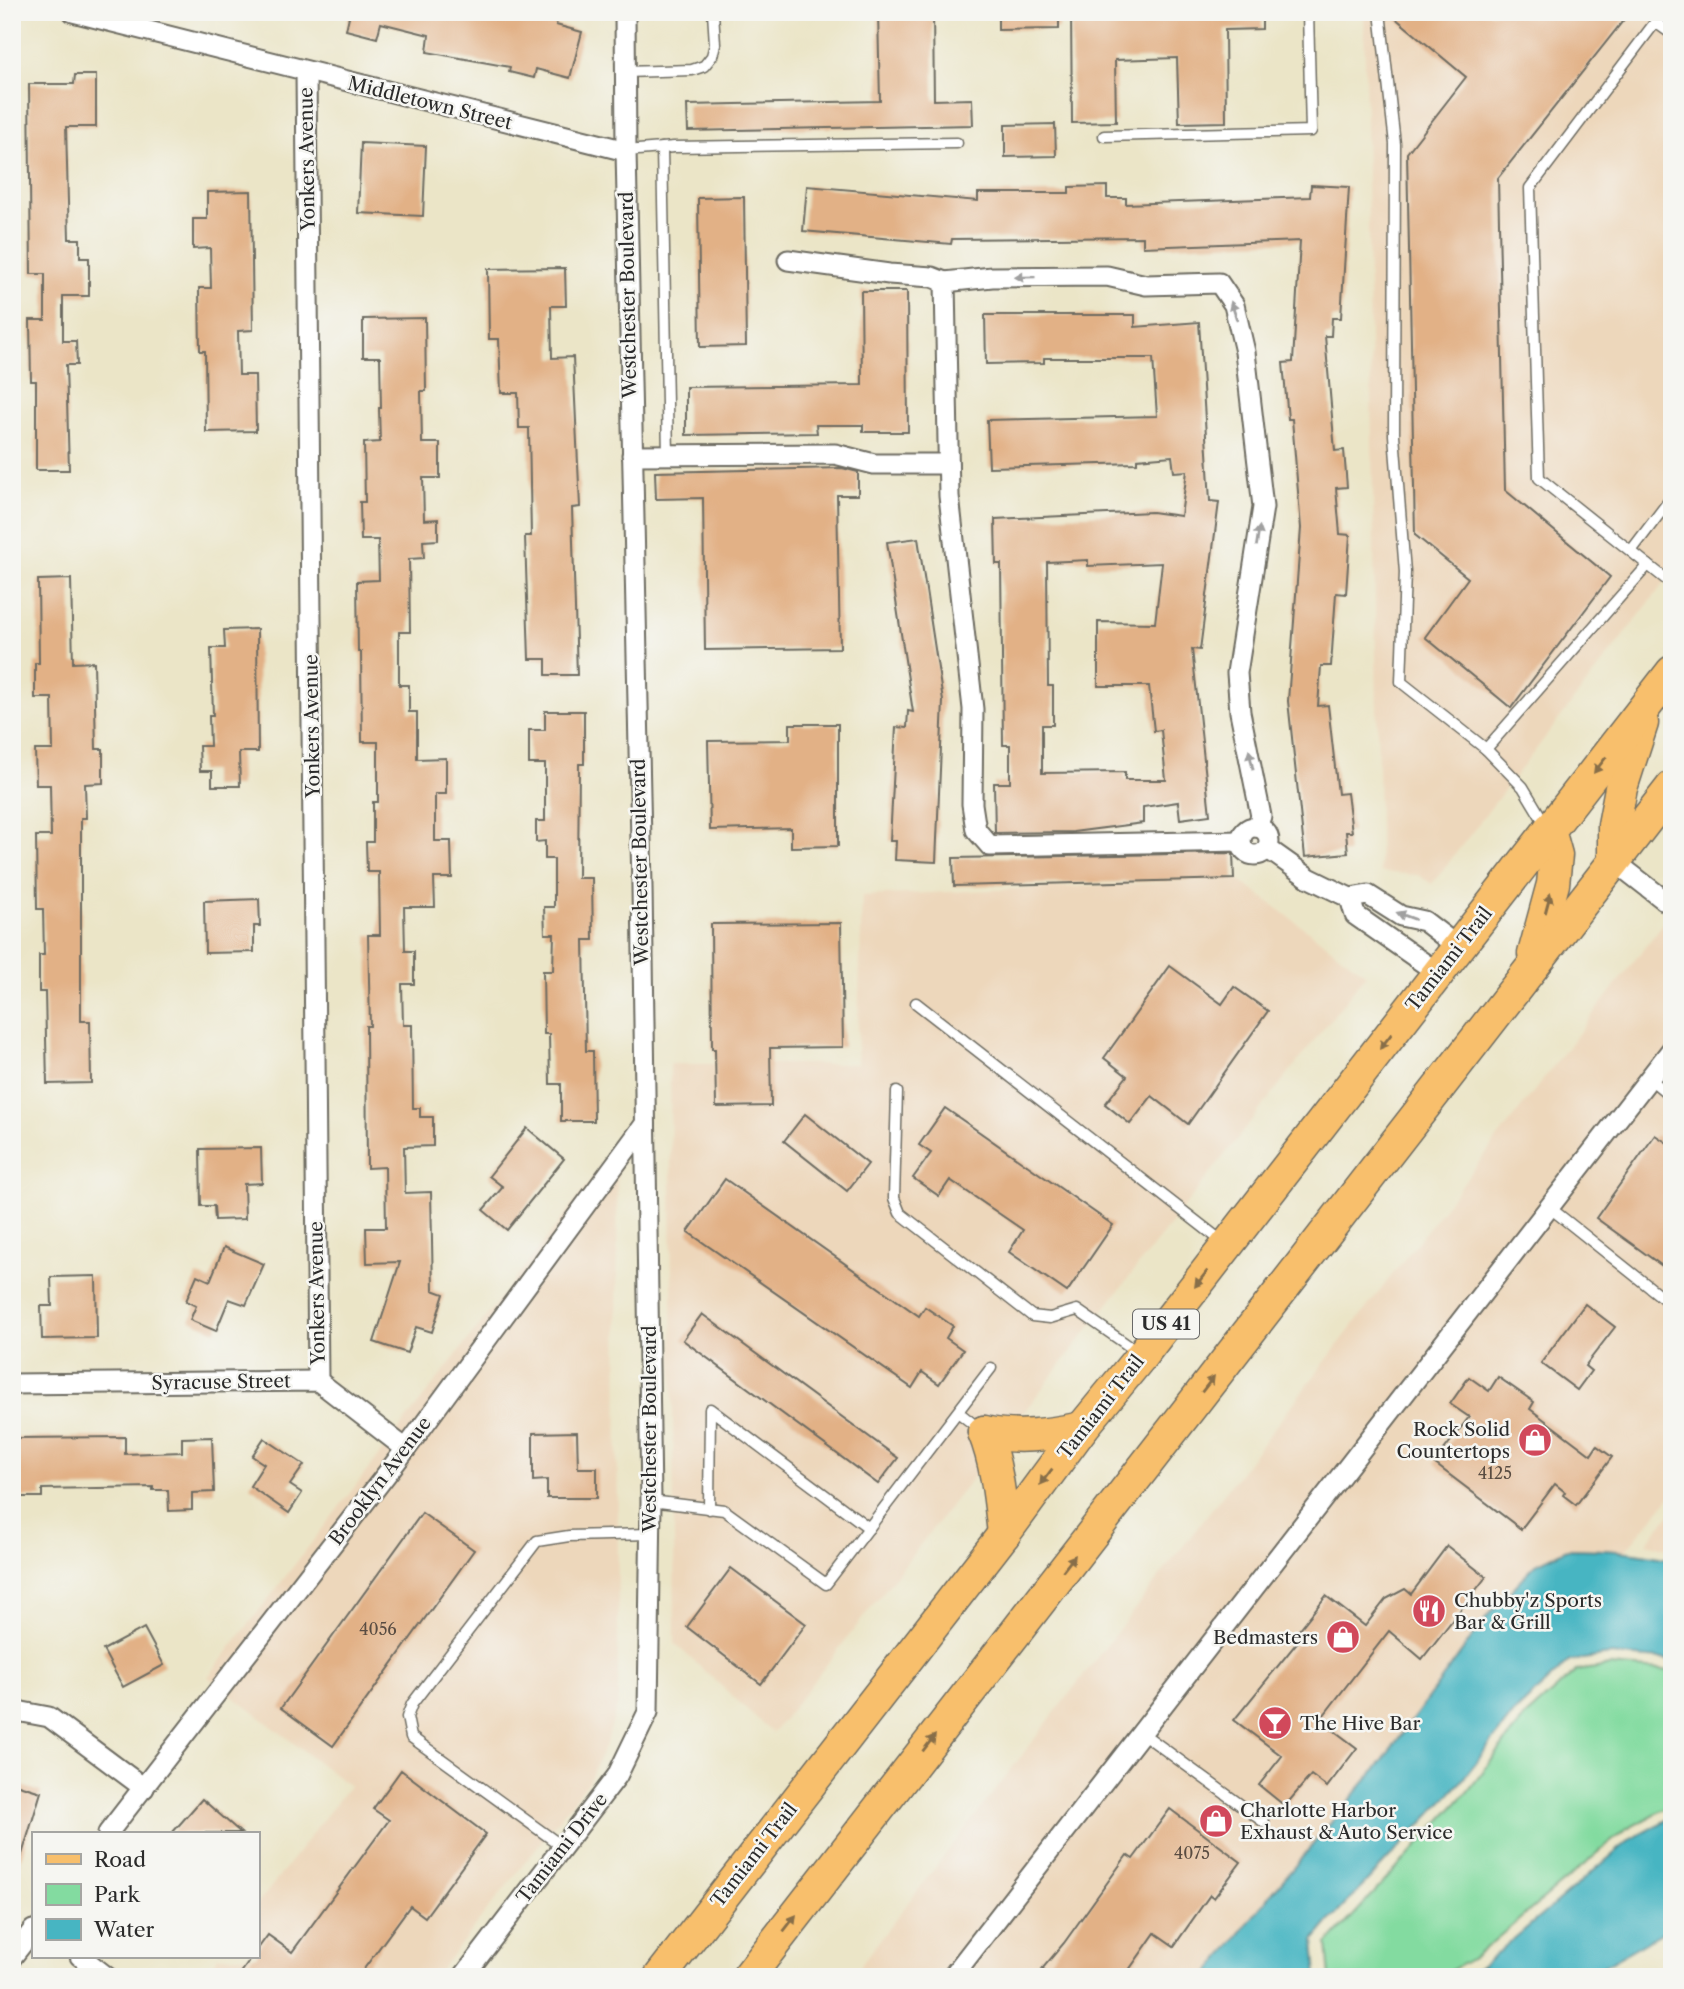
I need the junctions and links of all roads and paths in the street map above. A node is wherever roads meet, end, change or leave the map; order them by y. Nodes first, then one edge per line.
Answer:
1 (73, 12) edge
2 (625, 12) edge
3 (713, 12) edge
4 (1308, 12) edge
5 (1380, 12) edge
6 (1663, 12) edge
7 (1656, 22) junction
8 (1672, 34) edge
9 (306, 72) junction
10 (625, 72) junction
11 (1104, 136) dead end
12 (957, 142) dead end
13 (662, 148) junction
14 (625, 151) junction
15 (788, 260) dead end
16 (945, 282) junction
17 (632, 455) junction
18 (668, 455) junction
19 (948, 464) junction
20 (1672, 498) edge
21 (1631, 551) junction
22 (1648, 565) junction
23 (1672, 584) edge
24 (1672, 672) edge
25 (1649, 701) junction
26 (1486, 750) junction
27 (1672, 787) edge
28 (1257, 827) junction
29 (1549, 830) junction
30 (1241, 841) junction
31 (1268, 849) junction
32 (1614, 862) junction
33 (1350, 898) junction
34 (1672, 906) edge
35 (1458, 947) junction
36 (1530, 969) junction
37 (1438, 974) junction
38 (916, 1003) dead end
39 (1672, 1049) edge
40 (1649, 1078) junction
41 (897, 1092) dead end
42 (1672, 1097) edge
43 (645, 1124) junction
44 (1549, 1207) junction
45 (1227, 1245) junction
46 (1672, 1305) edge
47 (1142, 1355) junction
48 (991, 1368) dead end
49 (318, 1381) junction
50 (12, 1384) edge
51 (958, 1412) junction
52 (1082, 1428) junction
53 (984, 1432) junction
54 (406, 1449) junction
55 (652, 1501) junction
56 (709, 1509) junction
57 (869, 1528) junction
58 (650, 1534) junction
59 (1004, 1534) junction
60 (12, 1710) edge
61 (648, 1712) joint
62 (1142, 1733) junction
63 (144, 1787) junction
64 (1264, 1822) dead end
65 (109, 1832) edge
66 (563, 1847) junction
67 (32, 1931) edge
68 (12, 1957) edge
69 (83, 1958) edge
70 (107, 1977) edge
71 (463, 1977) edge
72 (660, 1977) edge
73 (748, 1977) edge
74 (952, 1977) edge

1 - 9 street, Middletown Street
2 - 10 street, Westchester Boulevard
3 - 10 lane
4 - 11 lane
5 - 26 lane
6 - 7 lane
7 - 8 lane
7 - 21 lane
9 - 14 street, Middletown Street
9 - 49 street, Yonkers Avenue
10 - 14 street, Westchester Boulevard
12 - 13 lane
13 - 14 lane
13 - 18 lane
14 - 17 street, Westchester Boulevard
15 - 16 street
16 - 19 street
28 -> 16 street
17 - 18 street
17 - 43 street, Westchester Boulevard
18 - 19 street
19 - 30 street
20 - 21 lane
21 - 22 lane
22 - 23 lane
22 - 26 lane
24 - 25 main road, Tamiami Trail / US 41
25 -> 29 main road, Tamiami Trail / US 41
25 - 32 main road
26 - 29 lane
27 - 32 main road
28 - 30 street
28 - 31 street
29 - 35 main road, Tamiami Trail / US 41
36 -> 29 main road
30 - 31 street
31 - 33 street
32 - 34 street
32 - 36 main road
35 -> 33 street
33 - 37 street
35 - 37 main road, Tamiami Trail / US 41
73 -> 36 main road
37 -> 45 main road, Tamiami Trail / US 41
38 - 45 lane
39 - 40 street
40 - 42 lane
40 - 44 street
41 - 47 lane
43 - 54 street, Brooklyn Avenue
43 - 55 street, Westchester Boulevard
44 - 46 lane
44 - 62 street
45 -> 47 main road, Tamiami Trail / US 41
47 - 52 main road, Tamiami Trail / US 41
48 - 51 lane
49 - 50 street, Syracuse Street
49 - 54 street, Syracuse Street
51 - 53 lane
51 - 57 lane
52 - 53 main road
52 -> 59 main road, Tamiami Trail / US 41
53 - 59 main road
54 - 63 street, Brooklyn Avenue
55 - 56 lane
55 - 58 street, Westchester Boulevard
56 - 57 lane
56 - 57 lane
58 - 61 street, Westchester Boulevard
58 - 66 lane
59 - 72 main road, Tamiami Trail / US 41
60 - 63 street
61 - 66 street, Tamiami Drive
62 - 64 lane
62 - 74 street
63 - 65 street, Brooklyn Avenue
66 - 71 street, Tamiami Drive
67 - 68 street
69 - 70 street

